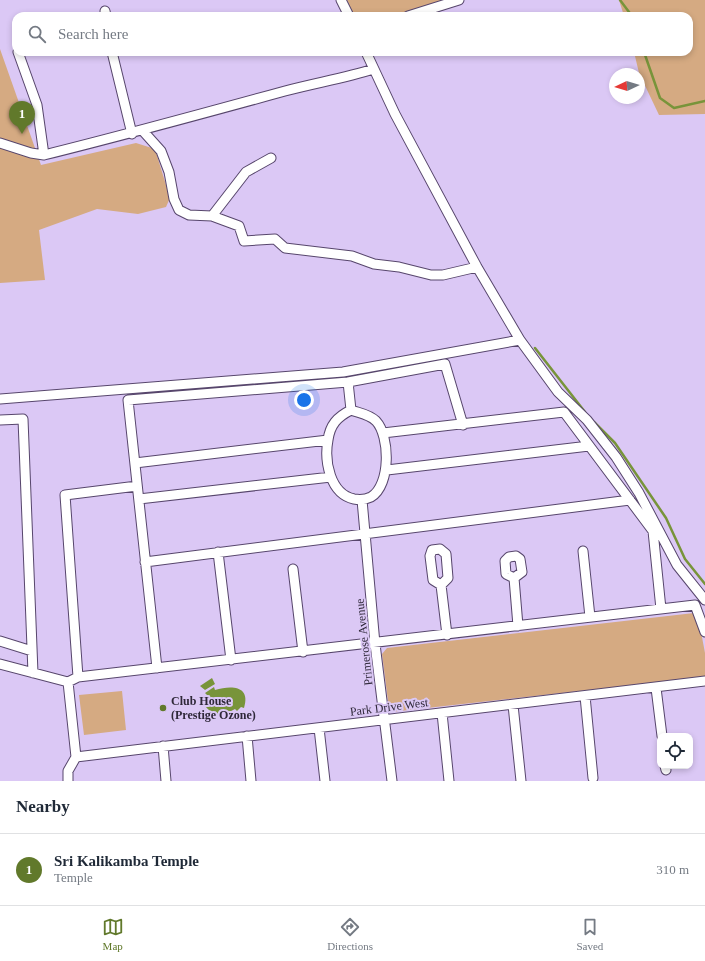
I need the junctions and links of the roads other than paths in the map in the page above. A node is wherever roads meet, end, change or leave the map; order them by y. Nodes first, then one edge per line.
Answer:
1 (341, 0) edge
2 (458, 0) edge
3 (347, 12) edge
4 (420, 12) edge
5 (19, 56) edge
6 (113, 56) edge
7 (368, 56) edge
8 (374, 69) junction
9 (143, 131) junction
10 (132, 134) junction
11 (0, 143) edge
12 (44, 155) junction
13 (271, 158) dead end
14 (212, 216) junction
15 (477, 267) junction
16 (520, 340) junction
17 (348, 382) junction
18 (0, 398) edge
19 (351, 410) junction
20 (0, 420) edge
21 (464, 425) junction
22 (383, 433) junction
23 (328, 440) junction
24 (589, 446) junction
25 (135, 463) junction
26 (387, 470) junction
27 (331, 477) junction
28 (138, 486) junction
29 (139, 498) junction
30 (362, 500) junction
31 (630, 500) junction
32 (365, 534) junction
33 (583, 551) dead end
34 (218, 552) junction
35 (145, 562) junction
36 (293, 568) dead end
37 (514, 578) dead end
38 (441, 585) dead end
39 (705, 600) edge
40 (661, 609) junction
41 (590, 617) junction
42 (518, 626) junction
43 (705, 632) edge
44 (447, 635) junction
45 (0, 641) edge
46 (375, 644) junction
47 (32, 651) junction
48 (303, 652) junction
49 (231, 660) junction
50 (0, 664) edge
51 (157, 668) junction
52 (33, 672) junction
53 (78, 677) junction
54 (705, 681) edge
55 (68, 682) junction
56 (656, 688) junction
57 (585, 696) junction
58 (513, 705) junction
59 (442, 713) junction
60 (385, 720) junction
61 (319, 728) junction
62 (662, 733) edge
63 (247, 736) junction
64 (163, 746) junction
65 (76, 757) junction
66 (593, 778) dead end
67 (68, 781) edge
68 (166, 781) edge
69 (252, 781) edge
70 (325, 781) edge
71 (392, 781) edge
72 (448, 781) edge
73 (522, 781) edge

1 - 3 street
2 - 4 street
5 - 12 street
6 - 10 street
7 - 8 street
8 - 9 street
8 - 15 street
9 - 10 street
9 - 14 street
10 - 12 street
11 - 12 street
13 - 14 street
14 - 15 street
15 - 16 street
16 - 18 street
16 - 39 street
17 - 19 street
17 - 21 street
17 - 25 street
19 - 22 street
19 - 23 street
20 - 47 street
21 - 22 street
21 - 24 street
22 - 26 street
23 - 25 street
23 - 27 street
24 - 26 street
24 - 31 street
25 - 28 street
26 - 30 street
27 - 29 street
27 - 30 street
28 - 29 street
28 - 53 street
29 - 35 street
30 - 32 street, Primerose Avenue
31 - 32 street
31 - 40 street
32 - 34 street
32 - 46 street, Primerose Avenue
33 - 41 street
34 - 35 street
34 - 49 street
35 - 51 street
36 - 48 street
37 - 42 street
38 - 44 street
40 - 41 street
40 - 43 street
41 - 42 street
42 - 44 street
44 - 46 street
45 - 47 street
46 - 48 street
46 - 60 street, Primerose Avenue
47 - 52 street
48 - 49 street
49 - 51 street
50 - 52 street
51 - 53 street
52 - 55 street
53 - 55 street
54 - 56 street, Park Drive West
55 - 65 street
56 - 57 street, Park Drive West
56 - 62 street
57 - 58 street, Park Drive West
57 - 66 street
58 - 59 street, Park Drive West
58 - 73 street
59 - 60 street, Park Drive West
59 - 72 street
60 - 61 street, Park Drive West
60 - 71 street, Primerose Avenue
61 - 63 street, Park Drive West
61 - 70 street
63 - 64 street, Park Drive West
63 - 69 street
64 - 65 street, Park Drive West
64 - 68 street
65 - 67 street

